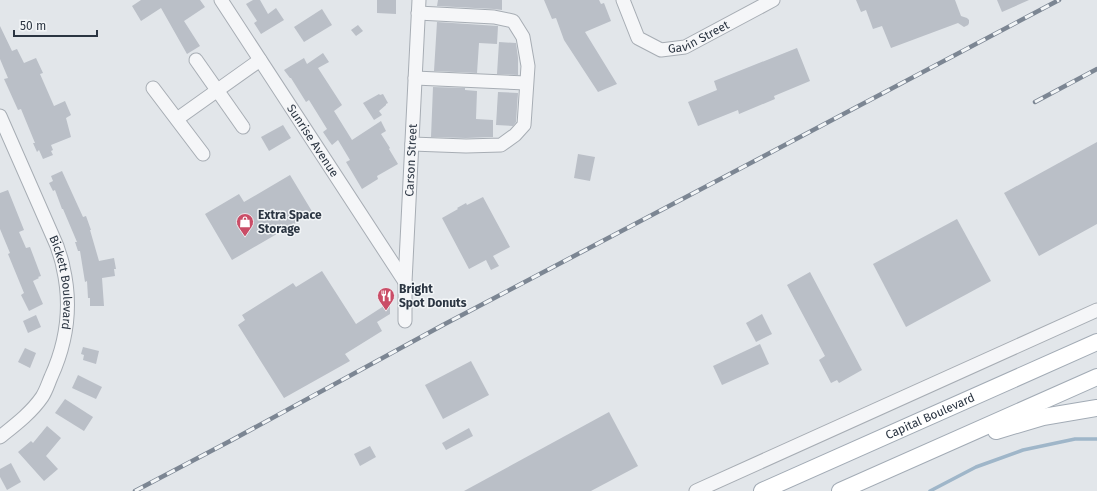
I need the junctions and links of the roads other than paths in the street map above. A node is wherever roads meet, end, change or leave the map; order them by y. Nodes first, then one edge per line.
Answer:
1 (221, 0) edge
2 (623, 0) edge
3 (772, 0) edge
4 (418, 6) edge
5 (196, 60) dead end
6 (260, 60) junction
7 (415, 78) junction
8 (526, 83) junction
9 (153, 88) dead end
10 (218, 90) junction
11 (0, 116) edge
12 (177, 119) junction
13 (243, 127) dead end
14 (412, 144) junction
15 (203, 154) dead end
16 (404, 282) junction
17 (1097, 310) edge
18 (405, 320) dead end
19 (1097, 342) edge
20 (1097, 377) edge
21 (1097, 408) edge
22 (0, 437) edge
23 (961, 437) junction
24 (696, 491) edge
25 (762, 491) edge
26 (840, 491) edge

1 - 6 street, Sunrise Avenue
2 - 3 street, Gavin Street
4 - 7 street, Carson Street
4 - 8 street
5 - 10 street
6 - 10 street
6 - 16 street, Sunrise Avenue
7 - 8 street
7 - 14 street, Carson Street
8 - 14 street
9 - 12 street
10 - 12 street
10 - 13 street
11 - 22 street, Bickett Boulevard
12 - 15 street
14 - 16 street, Carson Street
16 - 18 street, Carson Street
17 - 24 street
19 - 25 main road, Capital Boulevard
20 - 23 main road
21 - 23 main road
23 - 26 main road

